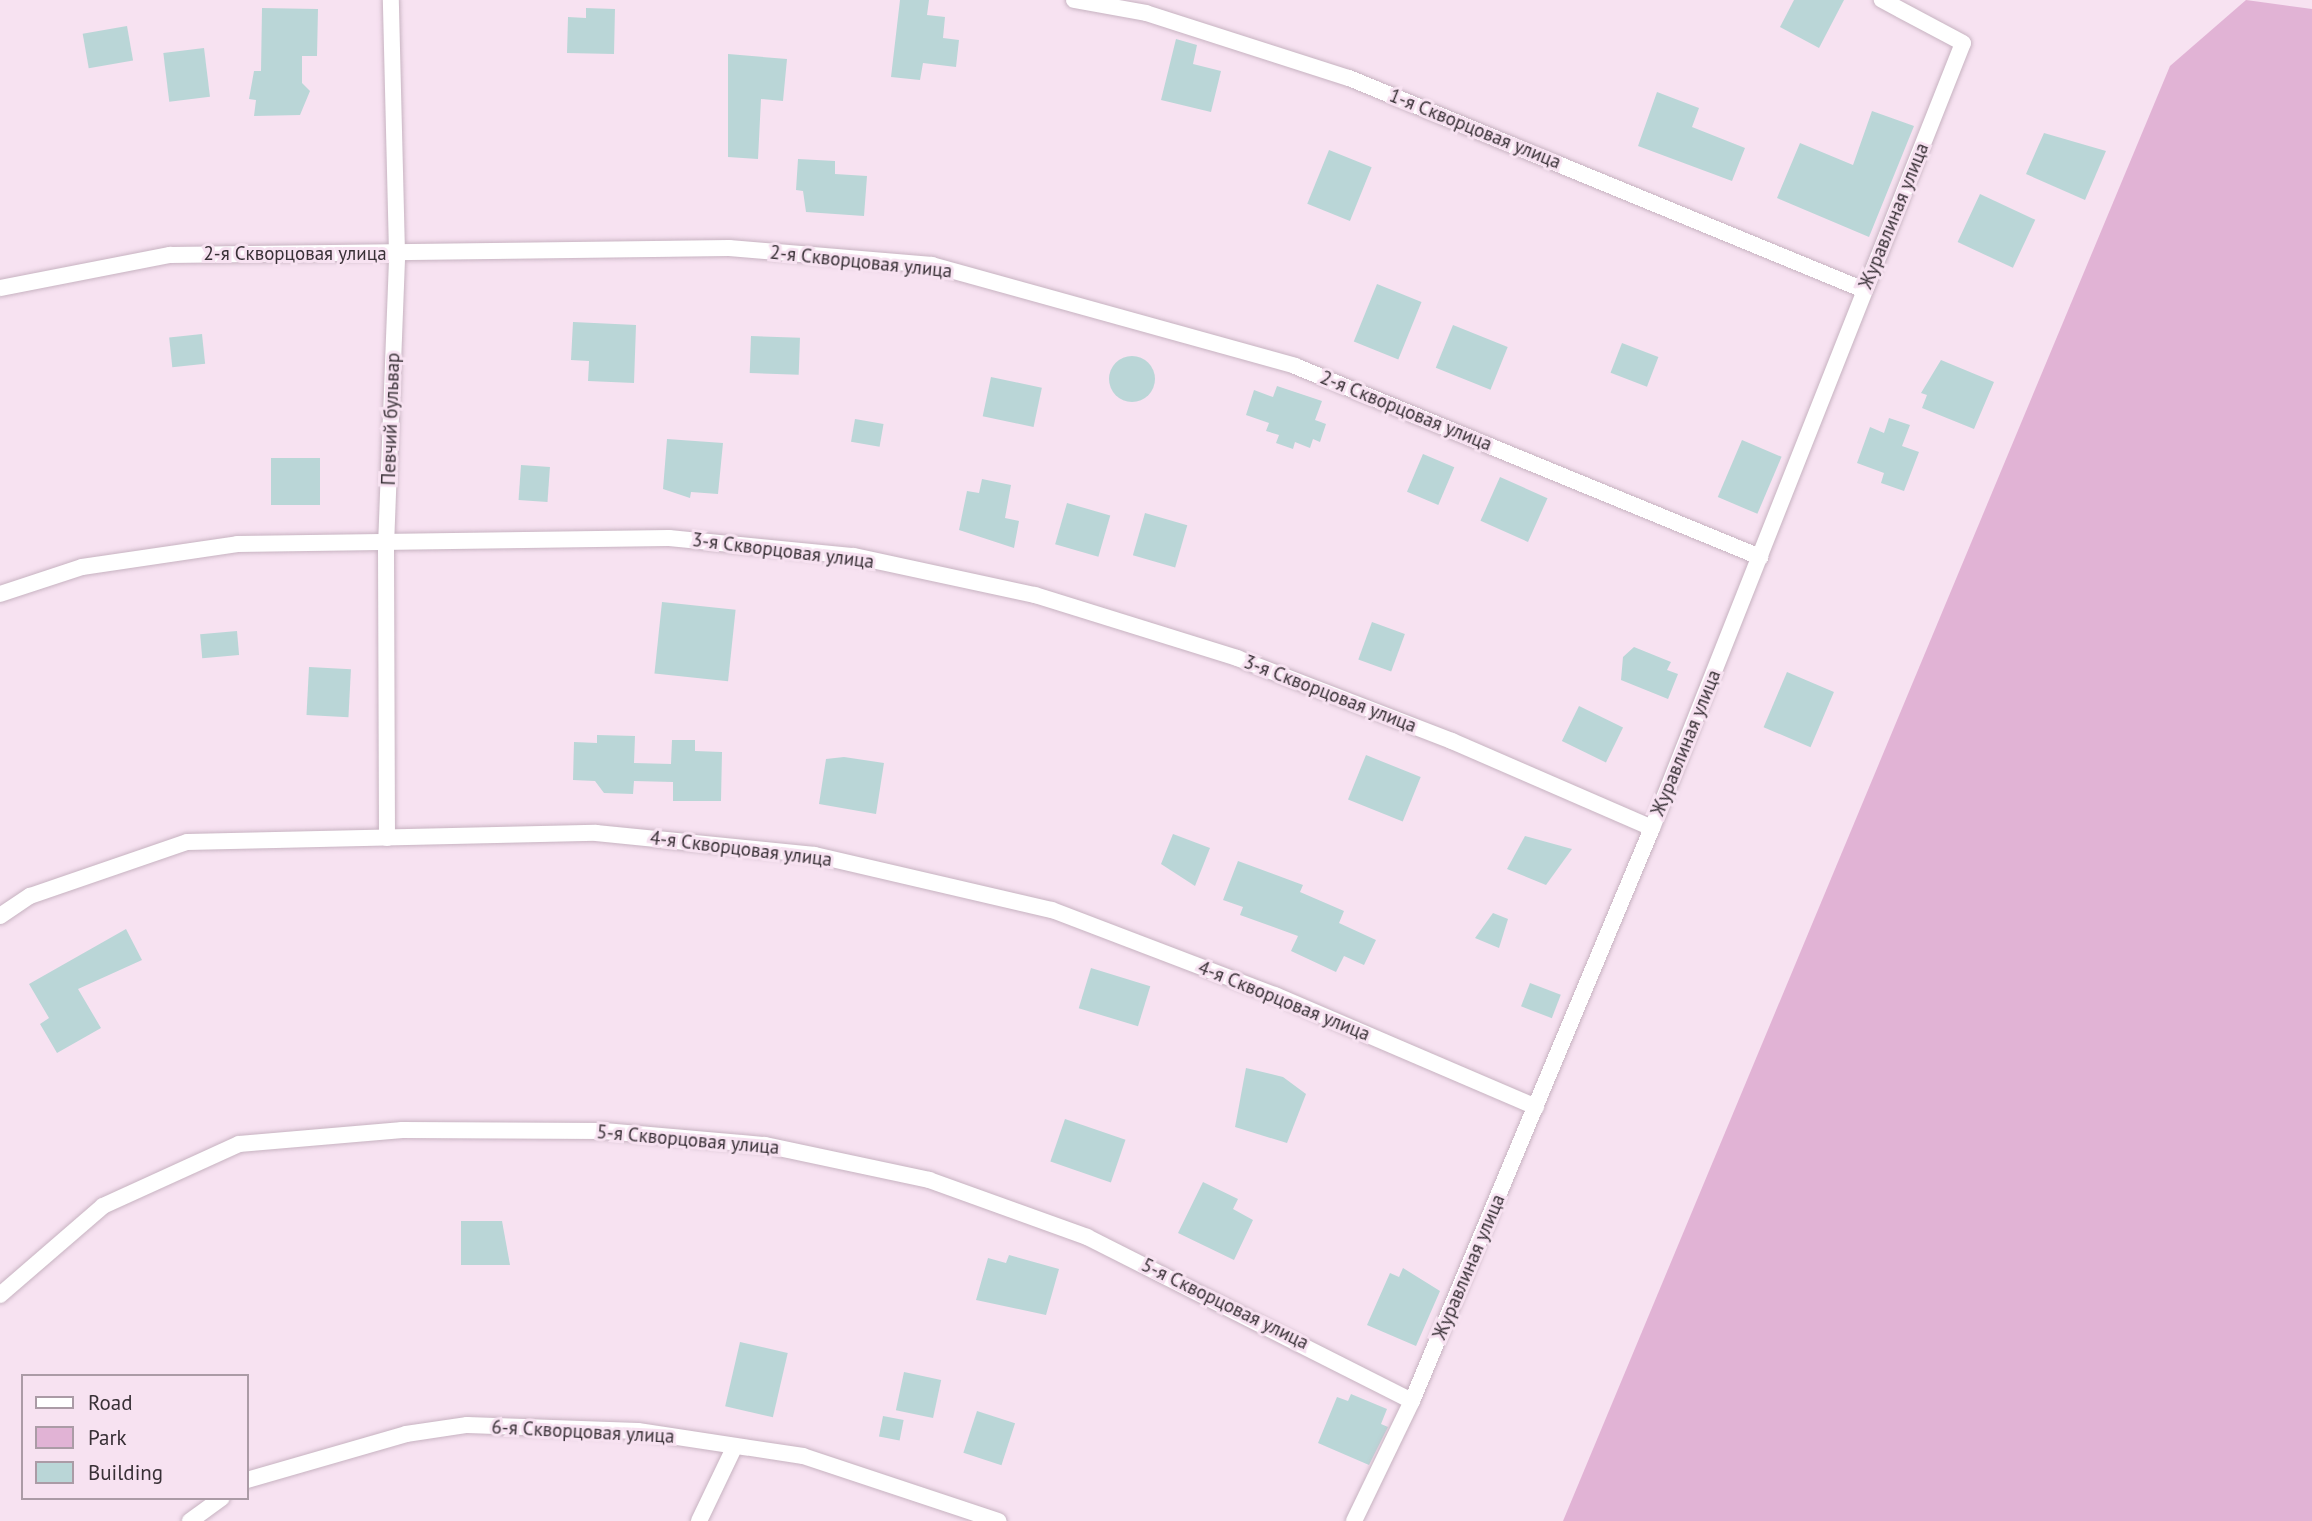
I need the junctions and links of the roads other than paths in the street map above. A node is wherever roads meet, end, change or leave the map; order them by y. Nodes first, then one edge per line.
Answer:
1 (391, 0) edge
2 (1074, 0) edge
3 (1882, 0) edge
4 (397, 253) junction
5 (0, 288) edge
6 (1864, 290) junction
7 (386, 546) junction
8 (1760, 556) junction
9 (0, 594) edge
10 (1652, 828) junction
11 (387, 838) junction
12 (0, 916) edge
13 (1536, 1107) junction
14 (0, 1295) edge
15 (1412, 1401) junction
16 (735, 1446) junction
17 (248, 1480) edge
18 (219, 1500) edge
19 (190, 1521) edge
20 (699, 1521) edge
21 (998, 1521) edge
22 (1354, 1521) edge

1 - 4 street, Певчий бульвар
2 - 6 street, 1-я Скворцовая улица
3 - 6 street, Журавлиная улица
4 - 5 street, 2-я Скворцовая улица
4 - 7 street, Певчий бульвар
4 - 8 street, 2-я Скворцовая улица
6 - 8 street, Журавлиная улица
7 - 9 street, 3-я Скворцовая улица
7 - 10 street, 3-я Скворцовая улица
7 - 11 street, Певчий бульвар
8 - 10 street, Журавлиная улица
10 - 13 street, Журавлиная улица
11 - 12 street, 4-я Скворцовая улица
11 - 13 street, 4-я Скворцовая улица
13 - 15 street, Журавлиная улица
14 - 15 street, 5-я Скворцовая улица
15 - 22 street, Журавлиная улица
16 - 17 street, 6-я Скворцовая улица
16 - 20 street
16 - 21 street, 6-я Скворцовая улица
18 - 19 street

